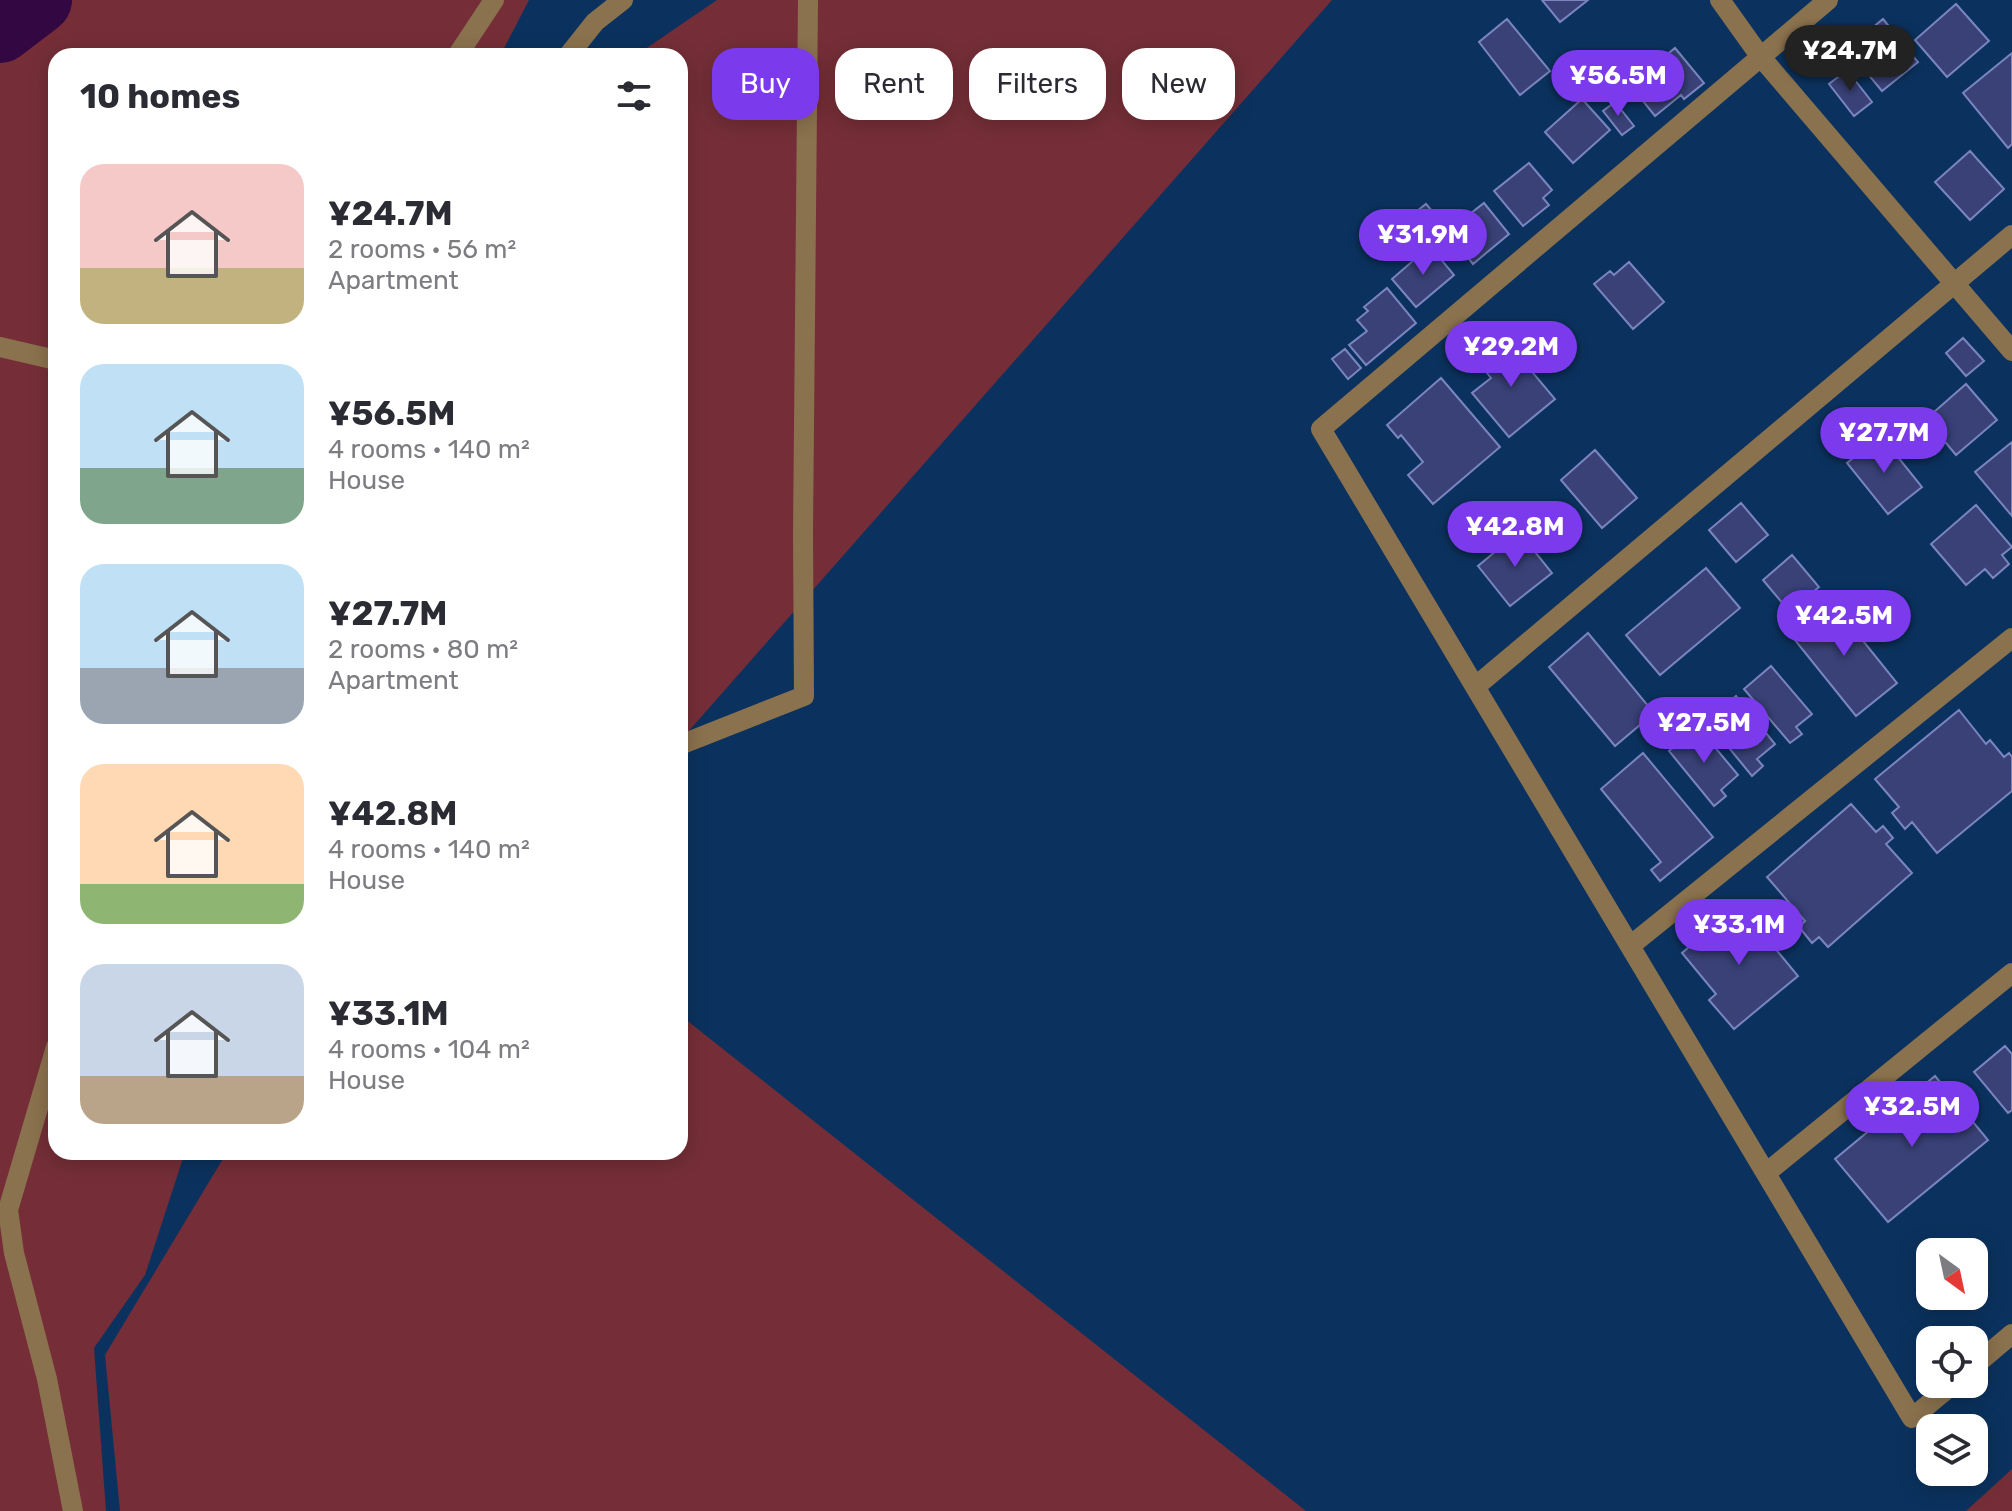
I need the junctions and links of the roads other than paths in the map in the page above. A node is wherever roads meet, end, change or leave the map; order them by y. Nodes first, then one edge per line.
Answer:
1 (494, 0) edge
2 (623, 0) edge
3 (808, 0) edge
4 (1720, 0) edge
5 (1828, 0) edge
6 (462, 48) edge
7 (574, 48) edge
8 (1760, 56) junction
9 (2012, 235) edge
10 (1954, 284) junction
11 (0, 347) edge
12 (2012, 351) edge
13 (48, 358) edge
14 (2012, 638) edge
15 (1475, 687) junction
16 (688, 742) edge
17 (1630, 946) junction
18 (2012, 973) edge
19 (48, 1074) edge
20 (1766, 1173) junction
21 (2012, 1334) edge
22 (1988, 1354) edge
23 (1936, 1398) edge
24 (73, 1511) edge

1 - 6 street
2 - 7 street
3 - 16 street
4 - 8 street
5 - 8 street
8 - 10 street
8 - 15 street
9 - 10 street
10 - 12 street
10 - 15 street
11 - 13 street
14 - 17 street
15 - 17 street
17 - 20 street
18 - 20 street
19 - 24 street
20 - 23 street
21 - 22 street

